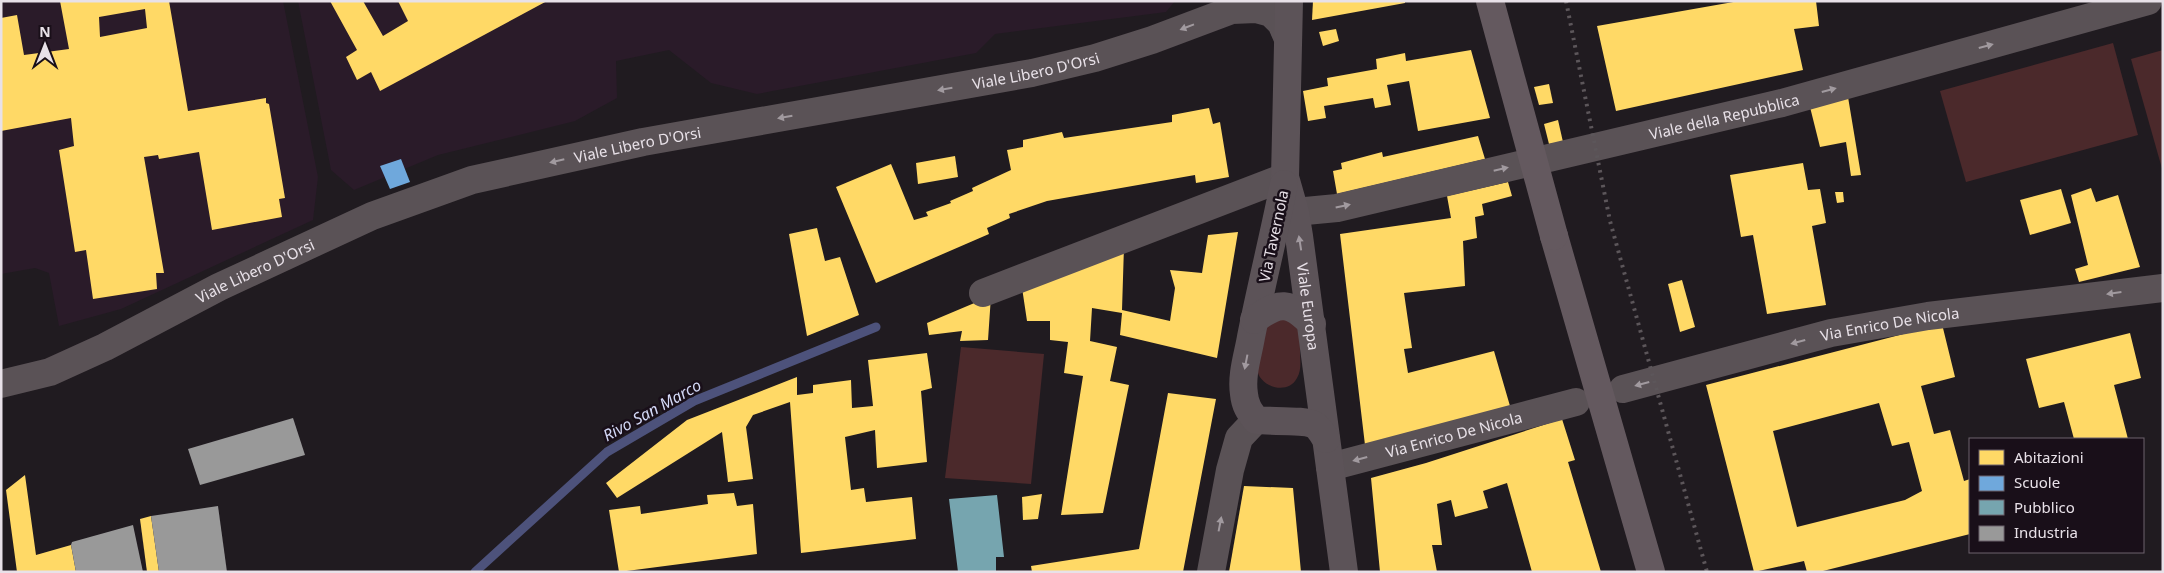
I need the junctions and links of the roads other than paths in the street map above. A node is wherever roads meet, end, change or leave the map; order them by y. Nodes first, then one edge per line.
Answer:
1 (1289, 1) edge
2 (1490, 1) edge
3 (2148, 1) edge
4 (1238, 6) edge
5 (1288, 40) junction
6 (1285, 177) junction
7 (1295, 212) junction
8 (2163, 288) edge
9 (983, 293) dead end
10 (1254, 320) junction
11 (1312, 324) junction
12 (1, 384) edge
13 (1623, 389) dead end
14 (1320, 396) junction
15 (1576, 402) dead end
16 (1256, 420) junction
17 (1302, 421) junction
18 (1326, 438) junction
19 (1330, 467) junction
20 (1211, 572) edge
21 (1344, 572) edge
22 (1651, 572) edge

1 - 5 main road
2 - 22 highway, bridge
7 -> 3 street, Viale della Repubblica
4 - 5 street, Viale Libero D'Orsi
4 -> 12 street, Viale Libero D'Orsi
5 - 6 main road, Viale Europa
6 - 7 main road, Viale Europa
6 - 9 street, Via Tavernola
6 - 10 main road, Via Tavernola
11 -> 7 main road, Viale Europa
8 -> 13 street, Via Enrico De Nicola
10 - 11 main road
10 -> 16 main road, Via Tavernola
11 - 14 main road, Viale Europa
14 - 17 main road
14 - 18 main road, Viale Europa
15 -> 19 street, Via Enrico De Nicola
16 - 17 main road
20 -> 16 street
17 - 18 main road
18 - 19 main road, Viale Europa
19 - 21 main road, Viale Europa

